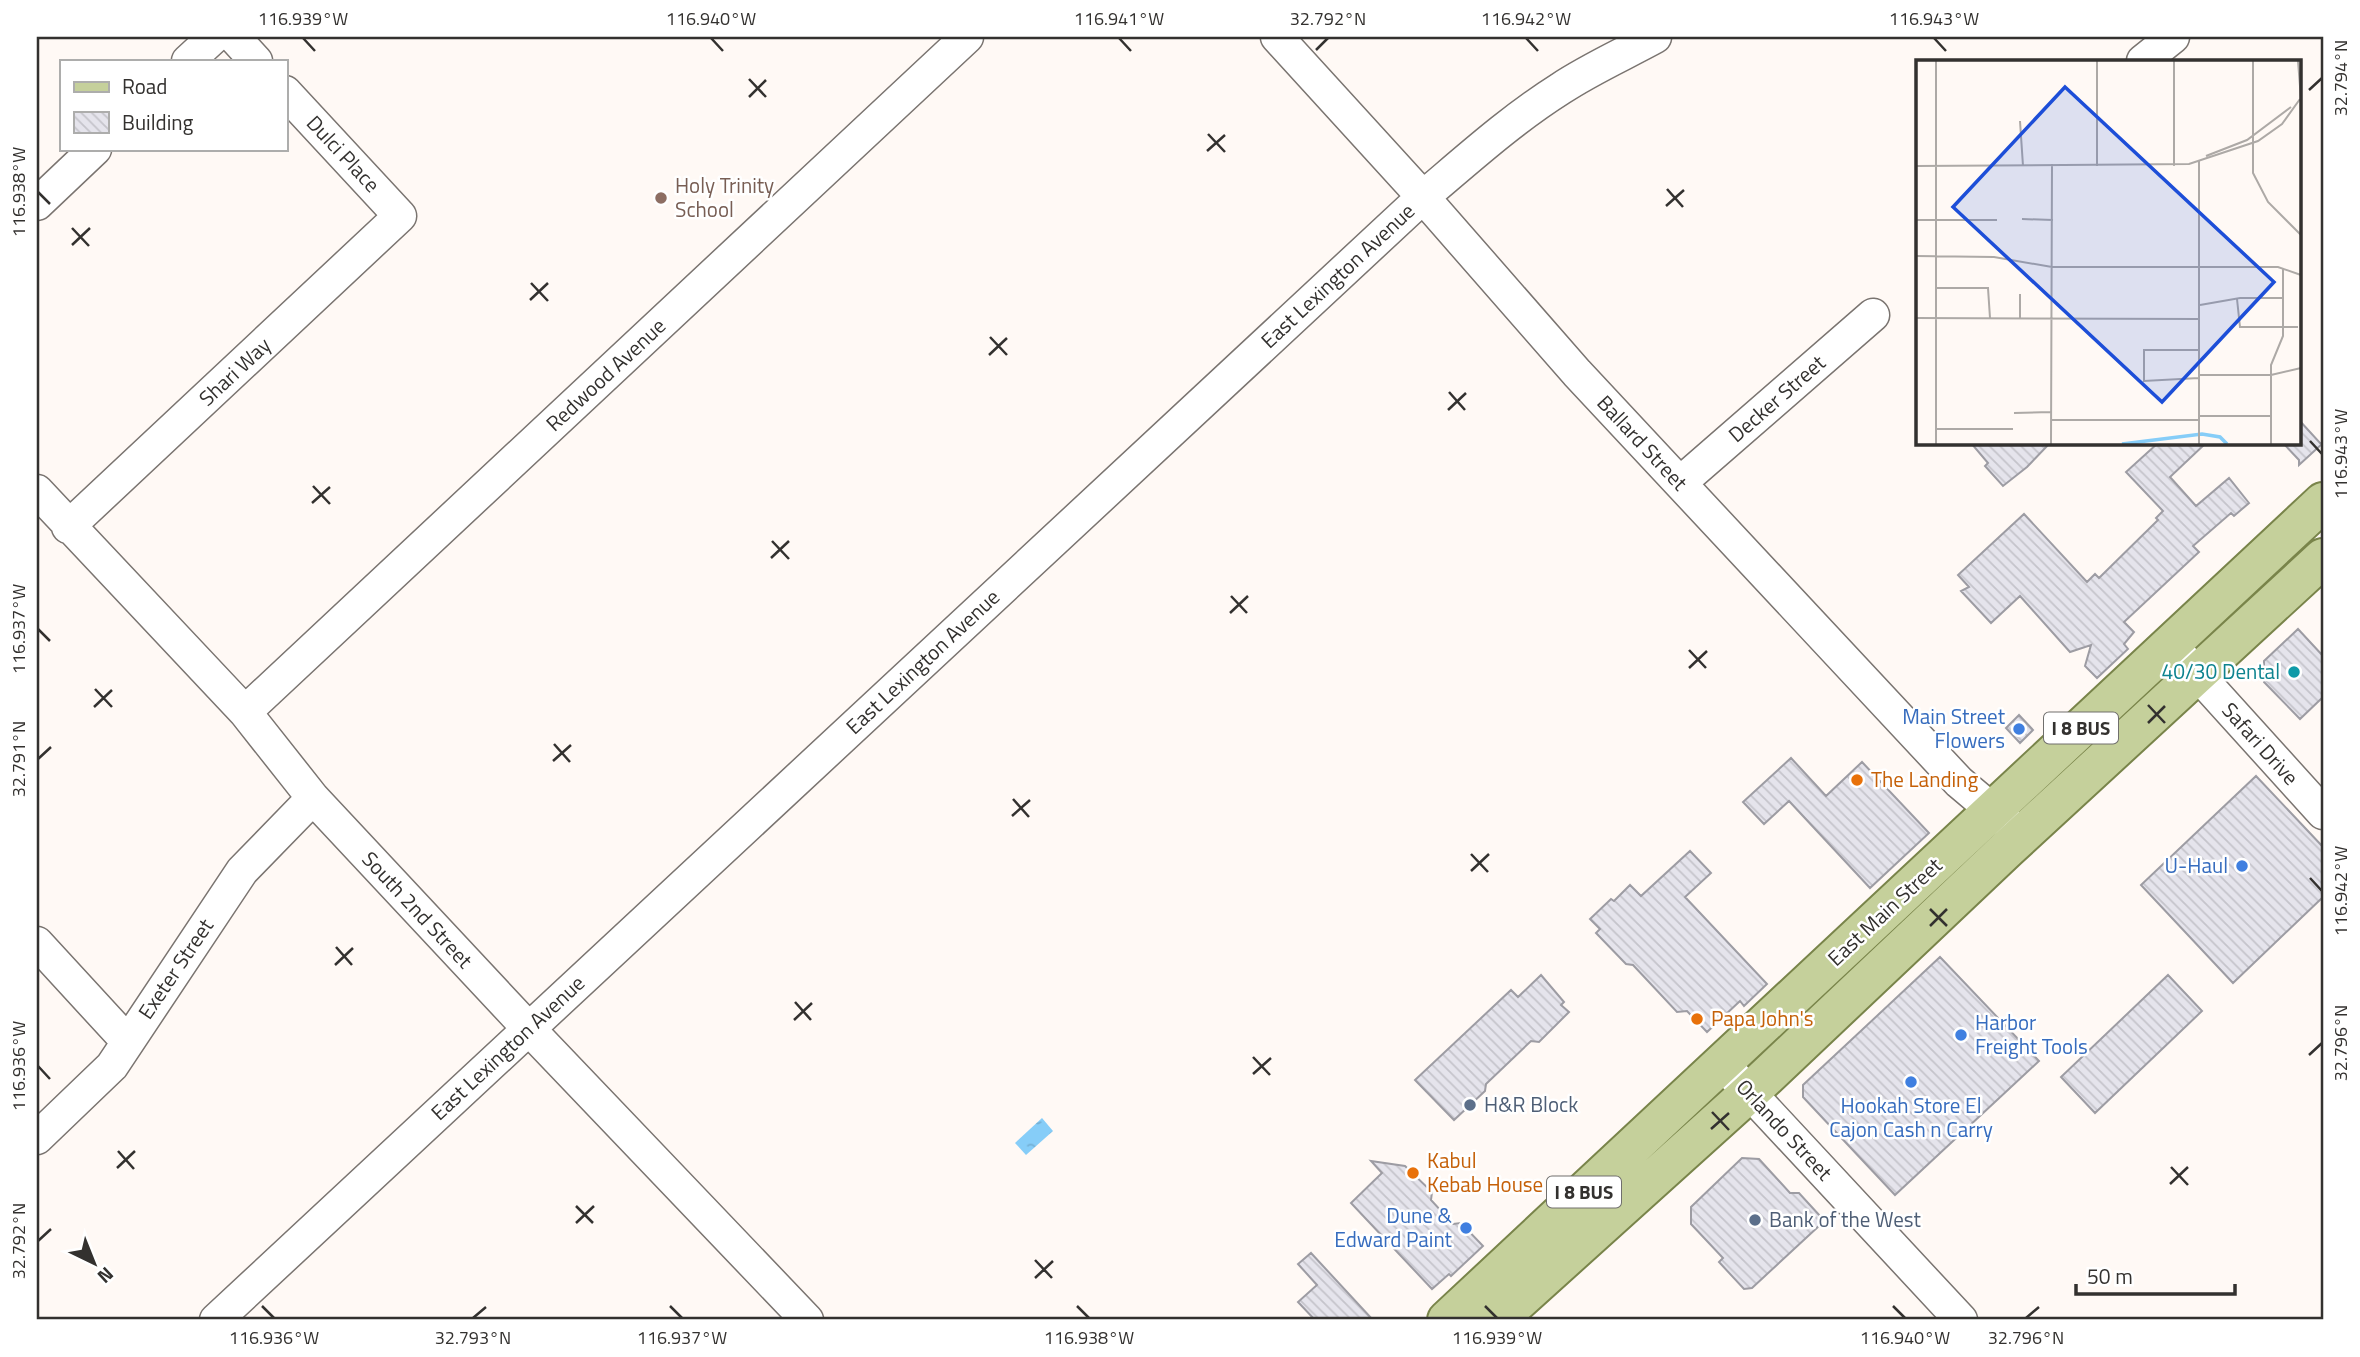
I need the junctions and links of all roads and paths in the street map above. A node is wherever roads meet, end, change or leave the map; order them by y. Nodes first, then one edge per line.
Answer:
1 (214, 37) edge
2 (234, 37) edge
3 (967, 37) edge
4 (1277, 37) edge
5 (1656, 37) edge
6 (2173, 37) edge
7 (189, 60) edge
8 (255, 60) edge
9 (2144, 60) edge
10 (287, 94) edge
11 (94, 150) edge
12 (1423, 197) junction
13 (37, 204) edge
14 (400, 216) joint
15 (1873, 315) dead end
16 (1680, 483) junction
17 (37, 491) edge
18 (2323, 502) edge
19 (68, 527) junction
20 (2323, 558) edge
21 (2169, 644) junction
22 (2197, 675) junction
23 (245, 712) junction
24 (313, 798) junction
25 (1993, 811) junction
26 (2323, 813) edge
27 (2022, 835) junction
28 (37, 943) edge
29 (528, 1028) junction
30 (128, 1042) junction
31 (1723, 1063) junction
32 (1750, 1093) junction
33 (37, 1138) edge
34 (216, 1320) edge
35 (807, 1320) edge
36 (1447, 1320) edge
37 (1497, 1320) edge
38 (1961, 1320) edge

1 - 7 street
2 - 8 street
3 - 23 street, Redwood Avenue
4 - 12 street, Ballard Street
5 - 12 street, East Lexington Avenue
6 - 9 street
10 - 14 street, Dulci Place
11 - 13 street
12 - 16 street, Ballard Street
12 - 29 street, East Lexington Avenue
14 - 19 street, Shari Way
15 - 16 street, Decker Street
16 - 25 street, Ballard Street
17 - 19 street, South 2nd Street
18 - 21 main road, East Main Street / I 8 BUS
19 - 23 street, South 2nd Street
20 - 22 main road, East Main Street / I 8 BUS
21 - 22 street, Safari Drive
21 - 25 main road, East Main Street / I 8 BUS
22 - 26 street, Safari Drive
22 - 27 main road, East Main Street / I 8 BUS
23 - 24 street, South 2nd Street
24 - 29 street, South 2nd Street
24 - 30 street, Exeter Street
25 - 27 street, Ballard Street
25 - 31 main road, East Main Street / I 8 BUS
27 - 32 main road, East Main Street / I 8 BUS
28 - 30 street
29 - 34 street, East Lexington Avenue
29 - 35 street, South 2nd Street
30 - 33 street, Exeter Street
31 - 32 street, Orlando Street
31 - 36 main road, East Main Street / I 8 BUS
32 - 37 main road, East Main Street / I 8 BUS
32 - 38 street, Orlando Street

